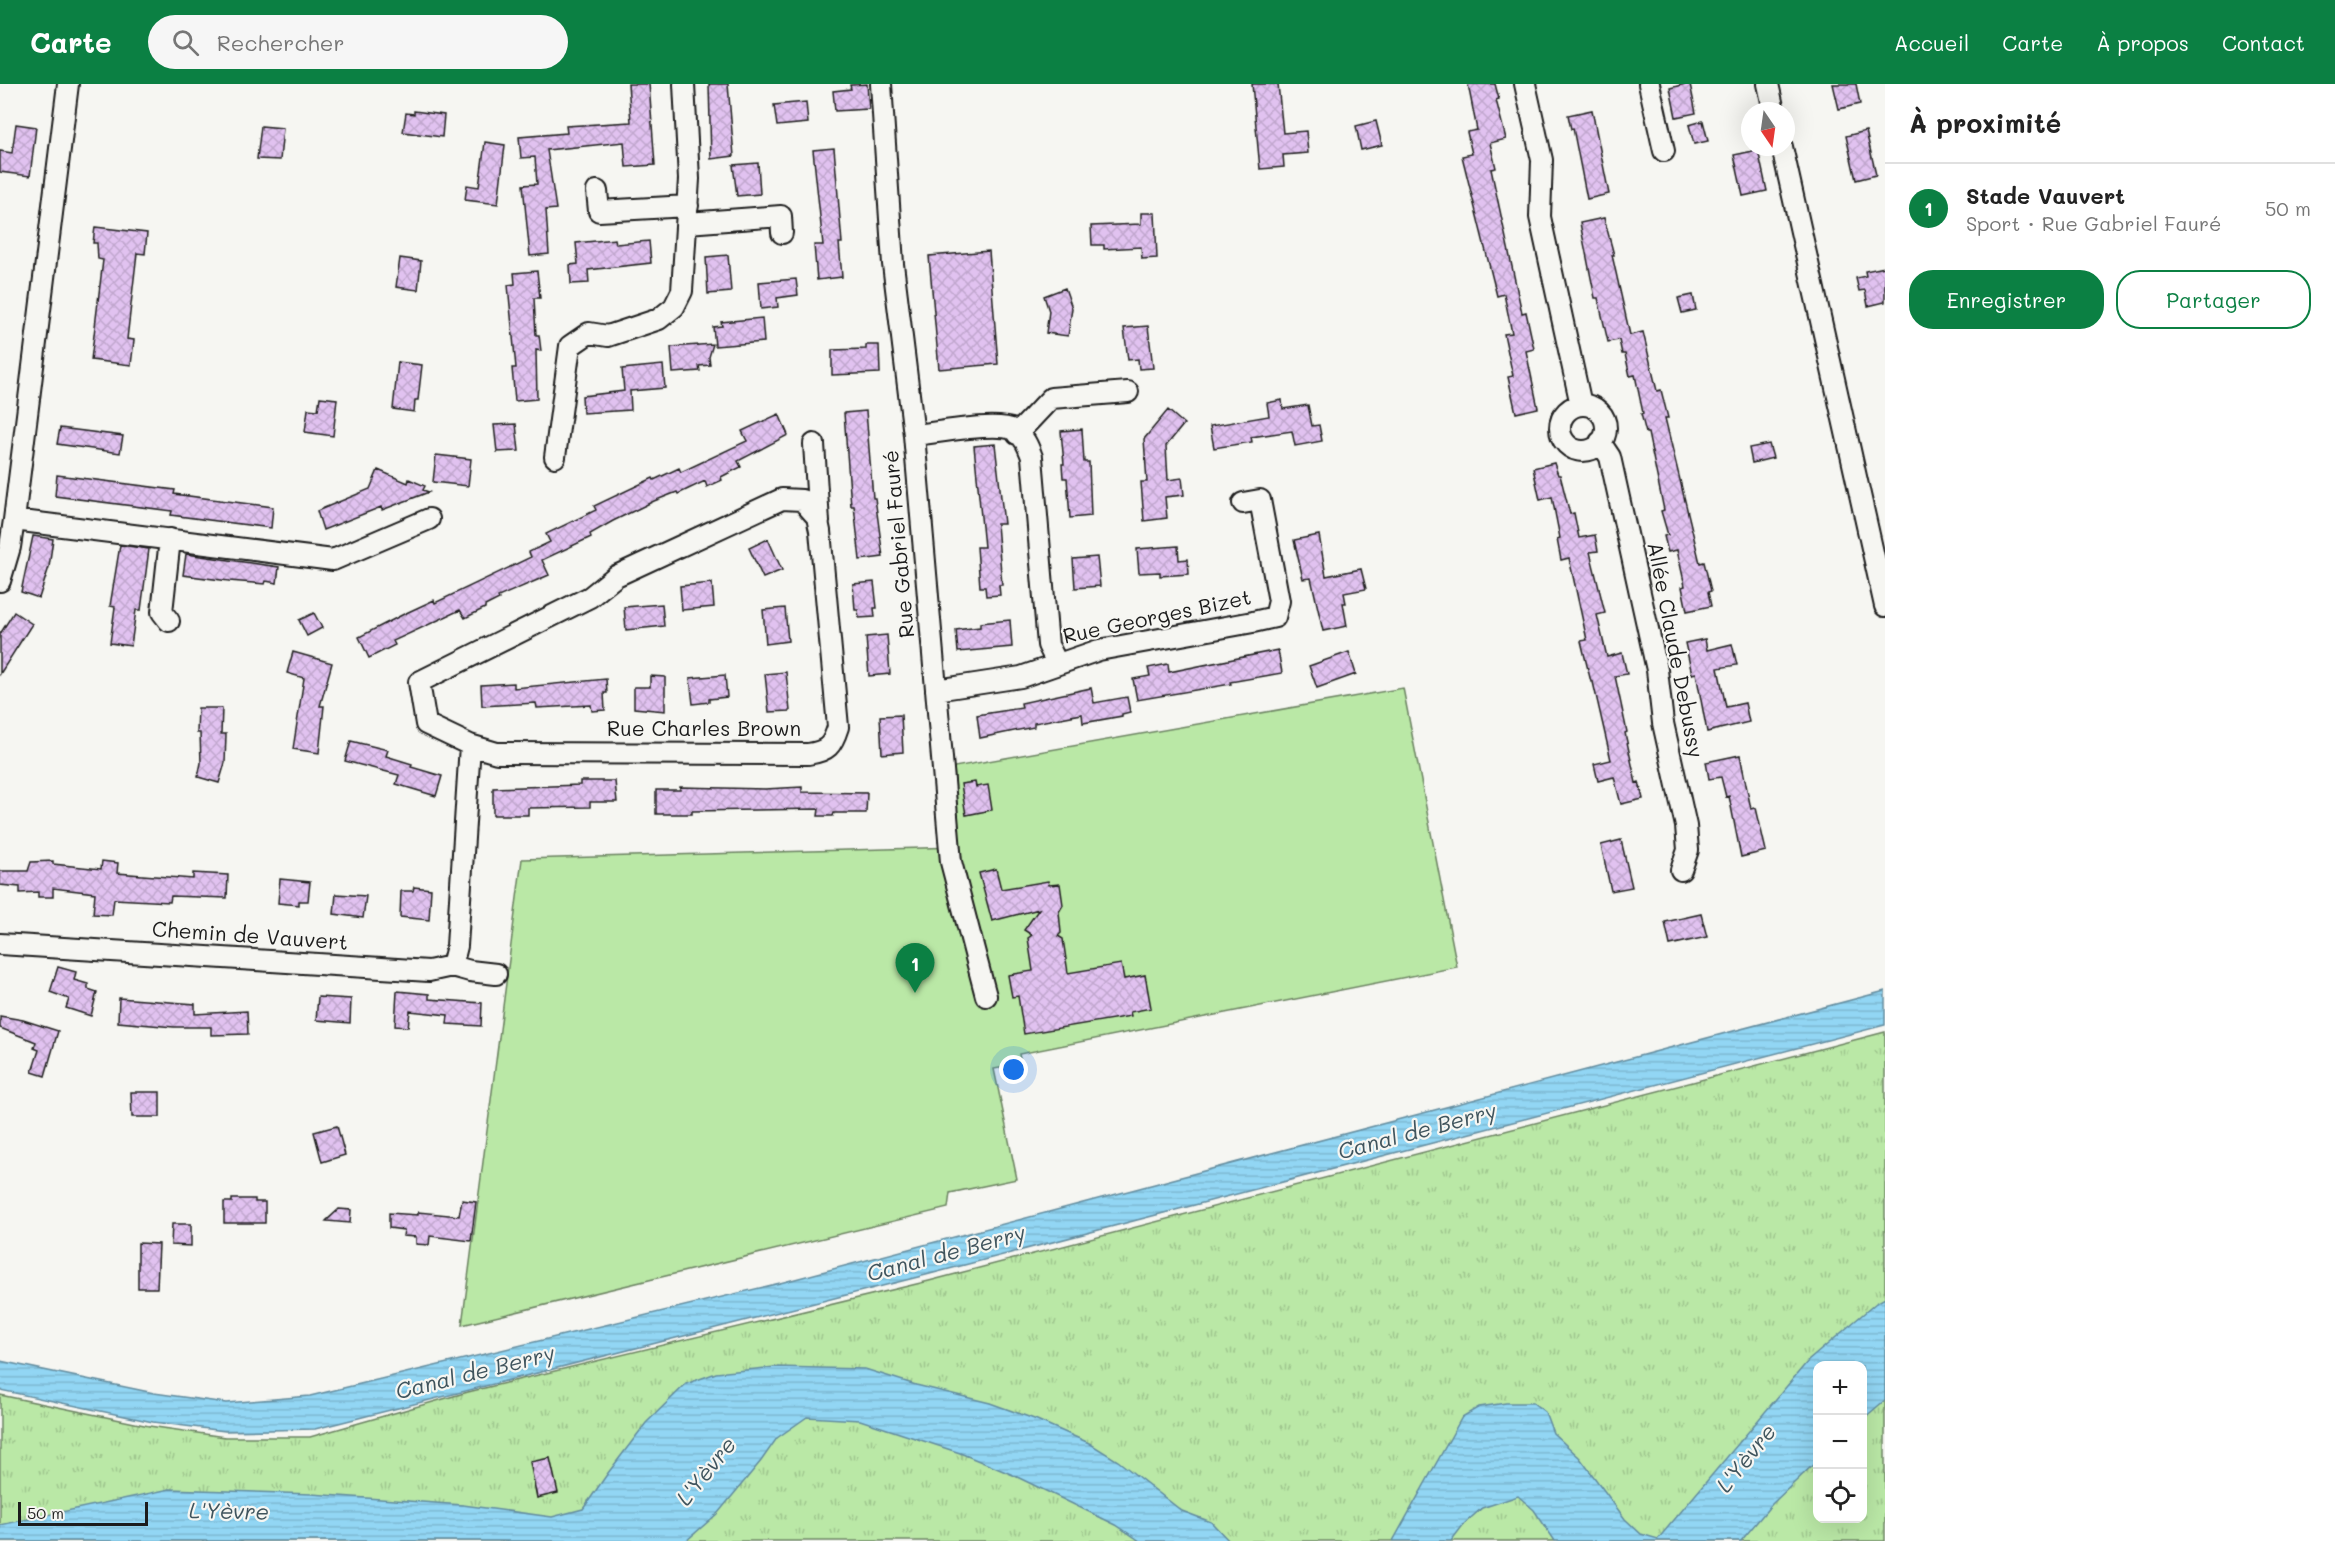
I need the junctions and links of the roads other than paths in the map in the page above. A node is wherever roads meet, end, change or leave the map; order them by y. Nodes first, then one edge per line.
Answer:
1 (68, 84) edge
2 (684, 84) edge
3 (880, 84) edge
4 (1525, 84) edge
5 (1649, 84) edge
6 (1768, 84) edge
7 (1772, 102) edge
8 (1664, 151) dead end
9 (1784, 156) edge
10 (597, 191) dead end
11 (687, 214) junction
12 (782, 233) dead end
13 (1128, 392) dead end
14 (1581, 405) junction
15 (1017, 434) junction
16 (914, 435) junction
17 (1600, 442) junction
18 (814, 444) dead end
19 (555, 457) dead end
20 (1243, 503) dead end
21 (429, 519) dead end
22 (14, 520) junction
23 (820, 531) junction
24 (170, 539) junction
25 (0, 581) edge
26 (1885, 606) edge
27 (169, 621) dead end
28 (1057, 663) junction
29 (936, 690) junction
30 (470, 745) junction
31 (1681, 870) dead end
32 (0, 944) edge
33 (452, 966) junction
34 (496, 974) dead end
35 (986, 996) dead end

1 - 22 street
2 - 11 street
3 - 16 street, Rue Gabriel Fauré
4 - 14 street
5 - 8 street
6 - 7 street
9 - 26 street
10 - 11 street
11 - 12 street
11 - 19 street
13 - 15 street
14 - 17 street, Allée Claude Debussy
14 - 17 street
15 - 16 street
15 - 28 street, Rue Georges Bizet
16 - 29 street, Rue Gabriel Fauré
17 - 31 street, Allée Claude Debussy
18 - 23 street, Rue Charles Brown
20 - 28 street, Rue Georges Bizet
21 - 24 street
22 - 24 street
22 - 25 street
23 - 30 street, Rue Charles Brown
23 - 30 street, Rue Charles Brown
24 - 27 street
28 - 29 street, Rue Georges Bizet
29 - 35 street, Rue Gabriel Fauré
30 - 33 street
32 - 33 street, Chemin de Vauvert
33 - 34 street, Chemin de Vauvert

